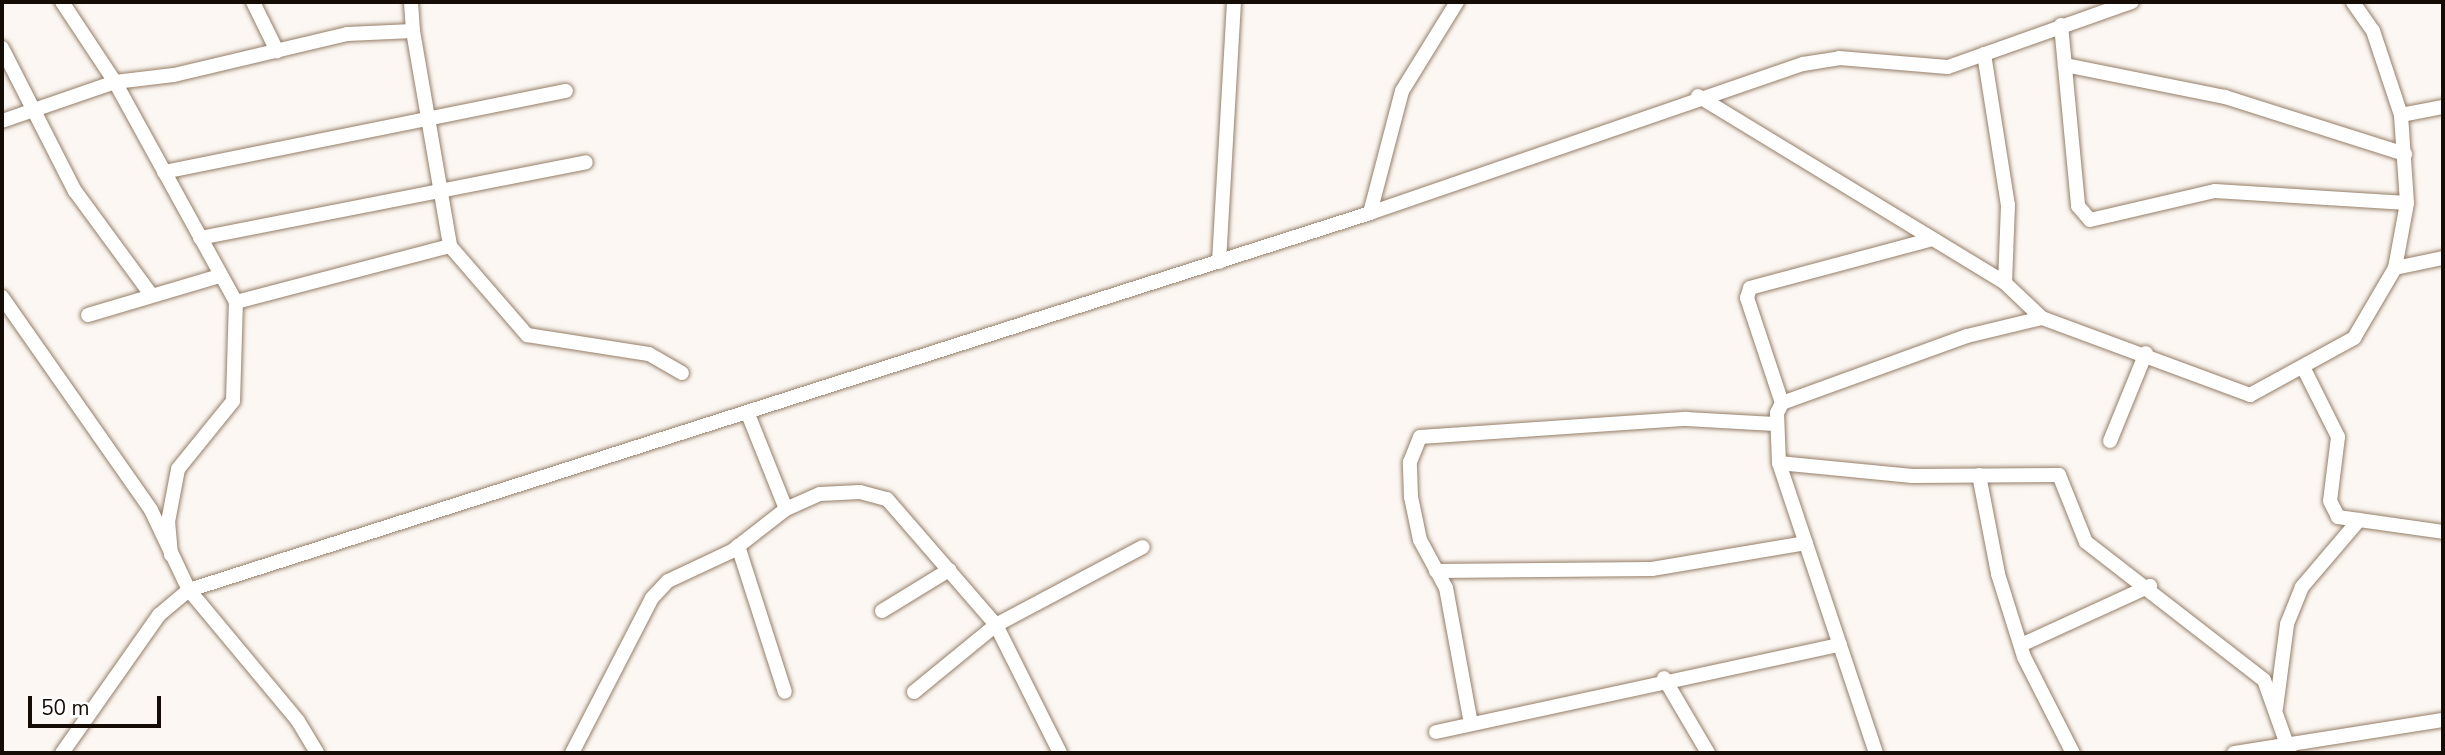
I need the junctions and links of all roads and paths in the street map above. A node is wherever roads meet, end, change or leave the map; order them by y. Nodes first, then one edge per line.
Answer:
1 (62, 2) edge
2 (253, 2) edge
3 (411, 2) edge
4 (1234, 2) edge
5 (1457, 2) edge
6 (2133, 2) edge
7 (2353, 2) edge
8 (2061, 25) junction
9 (413, 31) junction
10 (2, 48) edge
11 (277, 51) junction
12 (1984, 54) junction
13 (2065, 65) junction
14 (115, 82) junction
15 (566, 91) dead end
16 (1698, 96) junction
17 (36, 104) junction
18 (2443, 107) edge
19 (2401, 115) junction
20 (427, 118) junction
21 (2, 121) edge
22 (2405, 154) junction
23 (586, 162) dead end
24 (164, 172) junction
25 (444, 191) junction
26 (2407, 203) junction
27 (1370, 213) junction
28 (200, 238) junction
29 (1933, 239) junction
30 (450, 246) junction
31 (2443, 258) edge
32 (1219, 262) junction
33 (2395, 268) junction
34 (220, 276) junction
35 (2005, 283) junction
36 (150, 293) junction
37 (2, 298) edge
38 (236, 302) junction
39 (88, 315) dead end
40 (2042, 318) junction
41 (2146, 353) junction
42 (2304, 369) junction
43 (682, 373) dead end
44 (1782, 403) junction
45 (748, 414) junction
46 (1775, 424) junction
47 (2110, 441) dead end
48 (1779, 463) junction
49 (1979, 475) junction
50 (786, 509) junction
51 (2359, 520) junction
52 (2443, 532) edge
53 (1806, 543) junction
54 (738, 547) junction
55 (1143, 547) dead end
56 (171, 555) junction
57 (948, 570) junction
58 (1436, 570) junction
59 (2150, 586) junction
60 (189, 590) junction
61 (882, 611) dead end
62 (996, 625) junction
63 (1840, 645) junction
64 (2021, 645) junction
65 (1664, 678) junction
66 (785, 692) dead end
67 (914, 692) dead end
68 (2276, 709) junction
69 (2443, 720) edge
70 (1471, 724) junction
71 (1436, 732) dead end
72 (2289, 748) edge
73 (575, 752) edge
74 (62, 753) edge
75 (317, 753) edge
76 (1060, 753) edge
77 (1708, 753) edge
78 (1876, 753) edge
79 (2073, 753) edge
80 (2234, 753) edge

1 - 14 street
2 - 11 street
3 - 9 street
4 - 32 street
5 - 27 street
6 - 8 street
7 - 19 street
8 - 12 street
8 - 13 street
9 - 11 street
9 - 20 street
10 - 17 street
11 - 14 street
12 - 16 street
12 - 35 street
13 - 22 street
13 - 26 street
14 - 17 street
14 - 24 street
15 - 20 street
16 - 27 street
16 - 29 street
17 - 21 street
17 - 36 street
18 - 19 street
19 - 22 street
20 - 24 street
20 - 25 street
22 - 26 street
23 - 25 street
24 - 28 street
25 - 28 street
25 - 30 street
26 - 33 street
27 - 32 street
28 - 34 street
29 - 35 street
29 - 44 street
30 - 38 street
30 - 43 street
31 - 33 street
32 - 45 street
33 - 42 street
34 - 36 street
34 - 38 street
35 - 40 street
36 - 39 street
37 - 56 street
38 - 56 street
40 - 41 street
40 - 44 street
41 - 42 street
41 - 47 street
42 - 51 street
44 - 46 street
45 - 50 street
45 - 60 street
46 - 48 street
46 - 58 street
48 - 49 street
48 - 53 street
49 - 59 street
49 - 64 street
50 - 54 street
50 - 57 street
51 - 52 street
51 - 68 street
53 - 58 street
53 - 63 street
54 - 66 street
54 - 73 street
55 - 62 street
56 - 60 street
57 - 61 street
57 - 62 street
58 - 70 street
59 - 64 street
59 - 68 street
60 - 74 street
60 - 75 street
62 - 67 street
62 - 76 street
63 - 65 street
63 - 78 street
64 - 79 street
65 - 70 street
65 - 77 street
68 - 72 street
69 - 72 street
70 - 71 street
72 - 80 street

